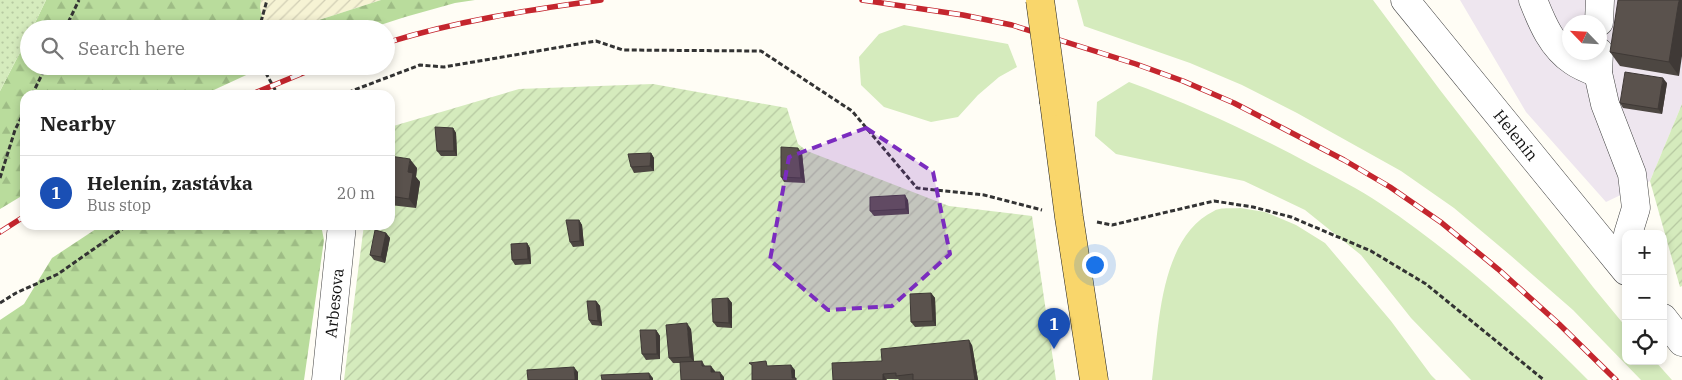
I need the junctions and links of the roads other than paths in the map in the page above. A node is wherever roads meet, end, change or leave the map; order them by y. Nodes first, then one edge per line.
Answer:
1 (1040, 0) edge
2 (1405, 0) edge
3 (1533, 0) edge
4 (1600, 0) edge
5 (1600, 15) edge
6 (1598, 63) edge
7 (341, 230) edge
8 (1629, 230) edge
9 (1622, 248) edge
10 (1665, 320) edge
11 (1682, 342) edge
12 (326, 380) edge
13 (1094, 380) edge

1 - 13 main road, bridge
2 - 9 street, Helenín
3 - 6 street
4 - 5 street
6 - 8 street
7 - 12 street, Arbesova
10 - 11 street

